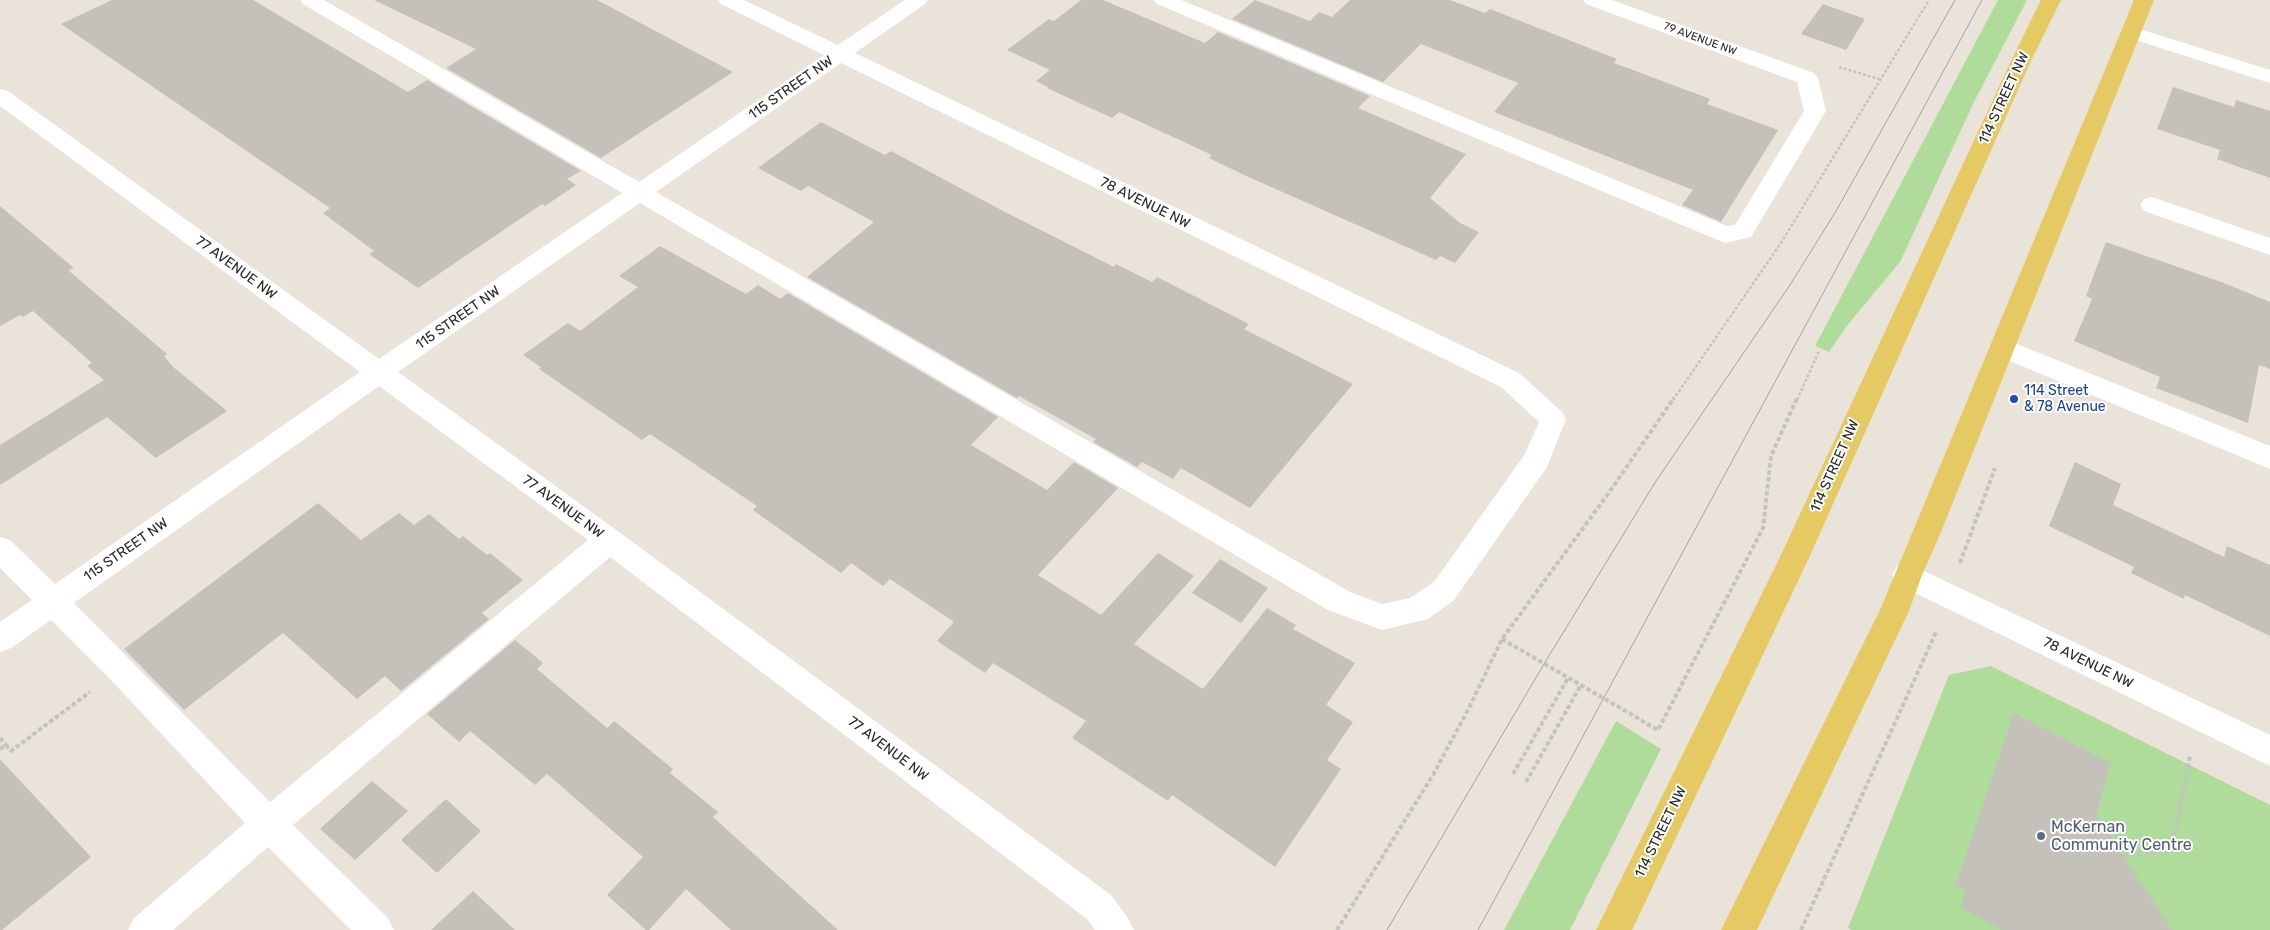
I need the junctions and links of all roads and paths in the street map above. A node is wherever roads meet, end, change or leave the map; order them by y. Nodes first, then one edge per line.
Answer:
1 (310, 0) edge
2 (728, 0) edge
3 (918, 0) edge
4 (1164, 0) edge
5 (1593, 0) edge
6 (1929, 0) edge
7 (2051, 0) edge
8 (2144, 0) edge
9 (2130, 32) junction
10 (840, 55) junction
11 (1807, 78) junction
12 (2270, 78) edge
13 (1882, 80) junction
14 (0, 96) edge
15 (641, 192) junction
16 (2152, 205) dead end
17 (2270, 247) edge
18 (2002, 347) junction
19 (1818, 351) dead end
20 (378, 373) junction
21 (2270, 458) edge
22 (609, 540) junction
23 (0, 549) edge
24 (1907, 575) junction
25 (54, 601) junction
26 (0, 639) edge
27 (1502, 639) junction
28 (121, 669) junction
29 (1568, 678) junction
30 (1581, 685) junction
31 (0, 738) edge
32 (6, 745) junction
33 (0, 749) edge
34 (2270, 750) edge
35 (2190, 756) dead end
36 (1513, 774) dead end
37 (1526, 782) dead end
38 (269, 824) junction
39 (2123, 856) dead end
40 (146, 930) edge
41 (376, 930) edge
42 (1116, 930) edge
43 (1336, 930) edge
44 (1614, 930) edge
45 (1740, 930) edge

1 - 15 street
2 - 10 street, 78 AVENUE NW
3 - 10 street, 115 STREET NW
4 - 11 street
5 - 11 street, 79 AVENUE NW
6 - 13 path
7 - 44 main road, 114 STREET NW
8 - 9 main road
9 - 12 street
9 - 18 main road
10 - 15 street, 115 STREET NW
10 - 15 street, 78 AVENUE NW
11 - 13 path
13 - 27 path
14 - 20 street, 77 AVENUE NW
15 - 20 street, 115 STREET NW
16 - 17 street
18 - 21 street
18 - 24 main road
19 - 30 path
20 - 22 street, 77 AVENUE NW
20 - 25 street, 115 STREET NW
22 - 38 street
22 - 42 street, 77 AVENUE NW
23 - 25 street
24 - 34 street, 78 AVENUE NW
24 - 45 main road
25 - 26 street, 115 STREET NW
25 - 28 street
27 - 29 path
27 - 43 path
28 - 32 path
28 - 38 street
29 - 30 path
29 - 36 path
30 - 37 path
31 - 32 path
32 - 33 path
35 - 39 path
38 - 40 street
38 - 41 street

